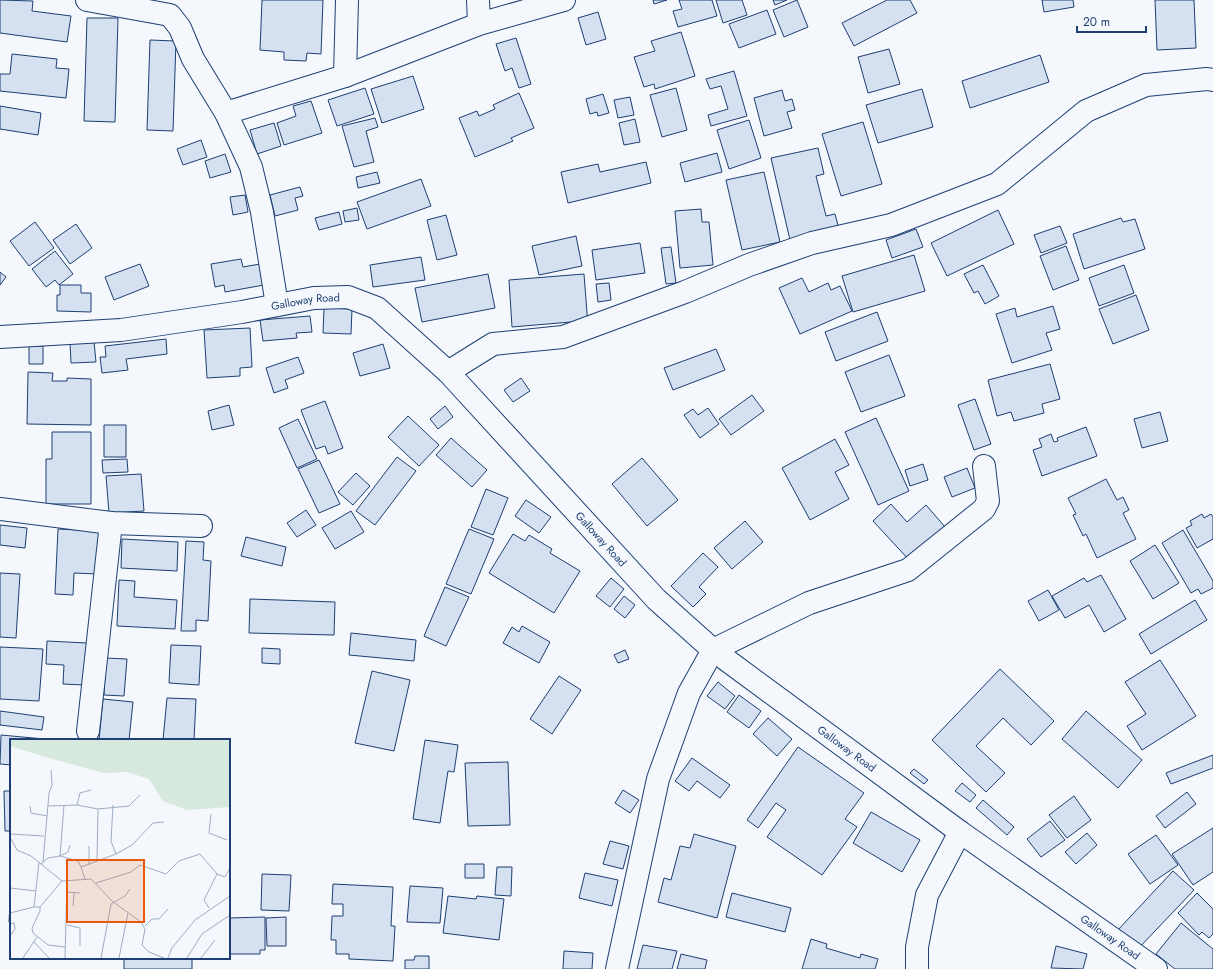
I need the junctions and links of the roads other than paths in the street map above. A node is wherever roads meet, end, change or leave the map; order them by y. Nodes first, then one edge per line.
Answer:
1 (87, 0) edge
2 (347, 0) edge
3 (478, 0) edge
4 (564, 0) edge
5 (479, 24) junction
6 (345, 76) junction
7 (1213, 80) edge
8 (226, 113) junction
9 (277, 305) junction
10 (0, 337) edge
11 (448, 372) junction
12 (984, 466) dead end
13 (0, 509) edge
14 (111, 523) junction
15 (201, 526) dead end
16 (713, 650) junction
17 (88, 731) dead end
18 (960, 832) junction
19 (617, 969) edge
20 (918, 969) edge
21 (1156, 969) edge

1 - 8 street
2 - 6 street
3 - 5 street
4 - 5 street
5 - 6 street
6 - 8 street
7 - 11 street
8 - 9 street
9 - 10 street, Galloway Road
9 - 11 street, Galloway Road
11 - 16 street, Galloway Road
12 - 16 street
13 - 14 street
14 - 15 street
14 - 17 street
16 - 18 street, Galloway Road
16 - 19 street
18 - 20 street
18 - 21 street, Galloway Road

